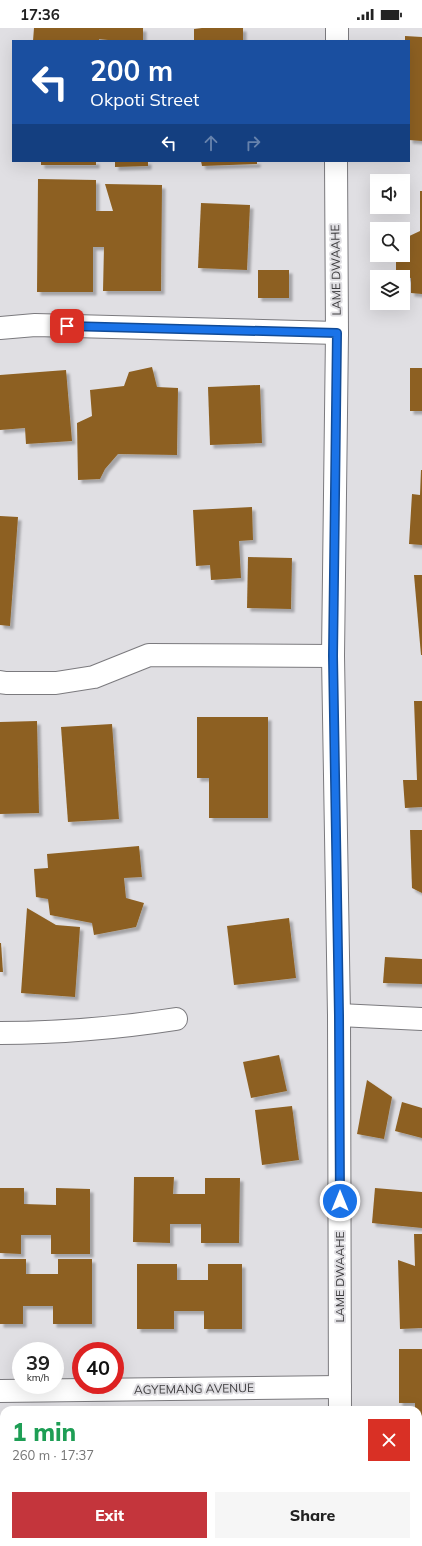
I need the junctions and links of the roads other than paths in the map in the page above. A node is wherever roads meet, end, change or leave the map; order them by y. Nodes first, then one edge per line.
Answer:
1 (337, 28) edge
2 (337, 40) edge
3 (336, 162) edge
4 (0, 328) edge
5 (337, 333) junction
6 (333, 656) junction
7 (0, 682) edge
8 (339, 1015) junction
9 (176, 1019) dead end
10 (422, 1019) edge
11 (0, 1033) edge
12 (340, 1387) junction
13 (0, 1391) edge
14 (340, 1406) edge

1 - 2 street
3 - 5 street, LAME DWAAHE
4 - 5 street
5 - 6 street, LAME DWAAHE
6 - 7 street
6 - 8 street, LAME DWAAHE
8 - 10 street
8 - 12 street, LAME DWAAHE
9 - 11 street
12 - 13 street, AGYEMANG AVENUE
12 - 14 street, LAME DWAAHE

